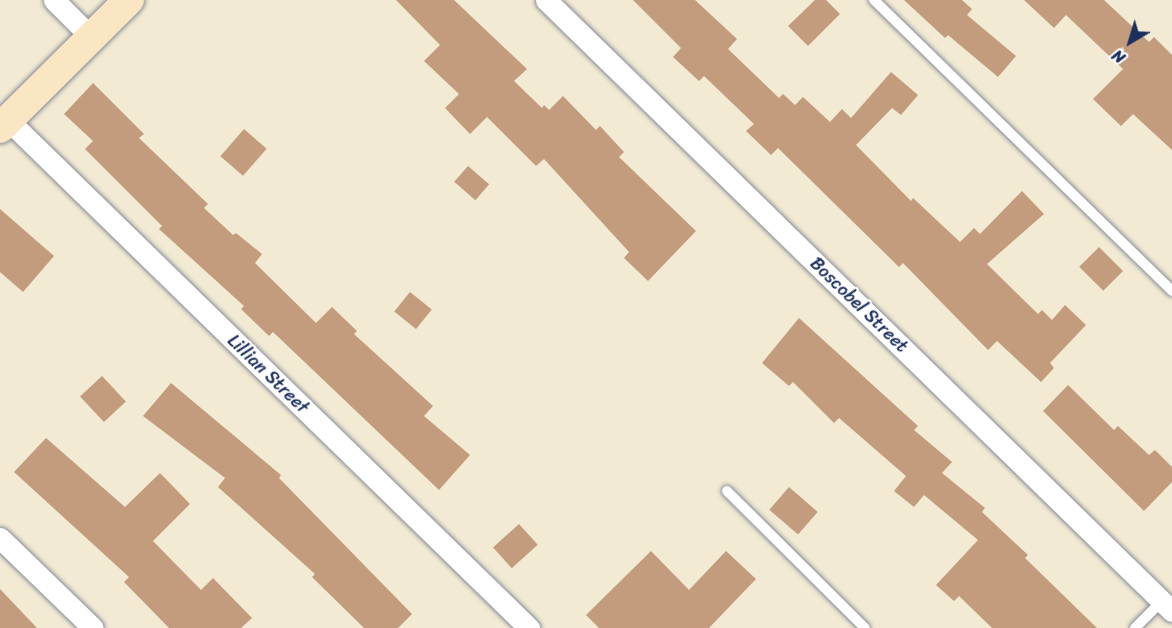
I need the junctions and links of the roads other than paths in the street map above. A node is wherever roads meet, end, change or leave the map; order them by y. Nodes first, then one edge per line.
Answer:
1 (54, 0) edge
2 (129, 0) edge
3 (546, 0) edge
4 (874, 0) edge
5 (92, 38) junction
6 (4, 124) edge
7 (1172, 291) edge
8 (727, 491) dead end
9 (0, 538) edge
10 (1167, 606) edge
11 (93, 628) edge
12 (529, 628) edge
13 (865, 628) edge
14 (1135, 628) edge

1 - 5 street
2 - 5 street
3 - 10 street, Boscobel Street
4 - 7 lane
5 - 6 street
6 - 12 street, Lillian Street
8 - 13 lane
9 - 11 street
10 - 14 lane

